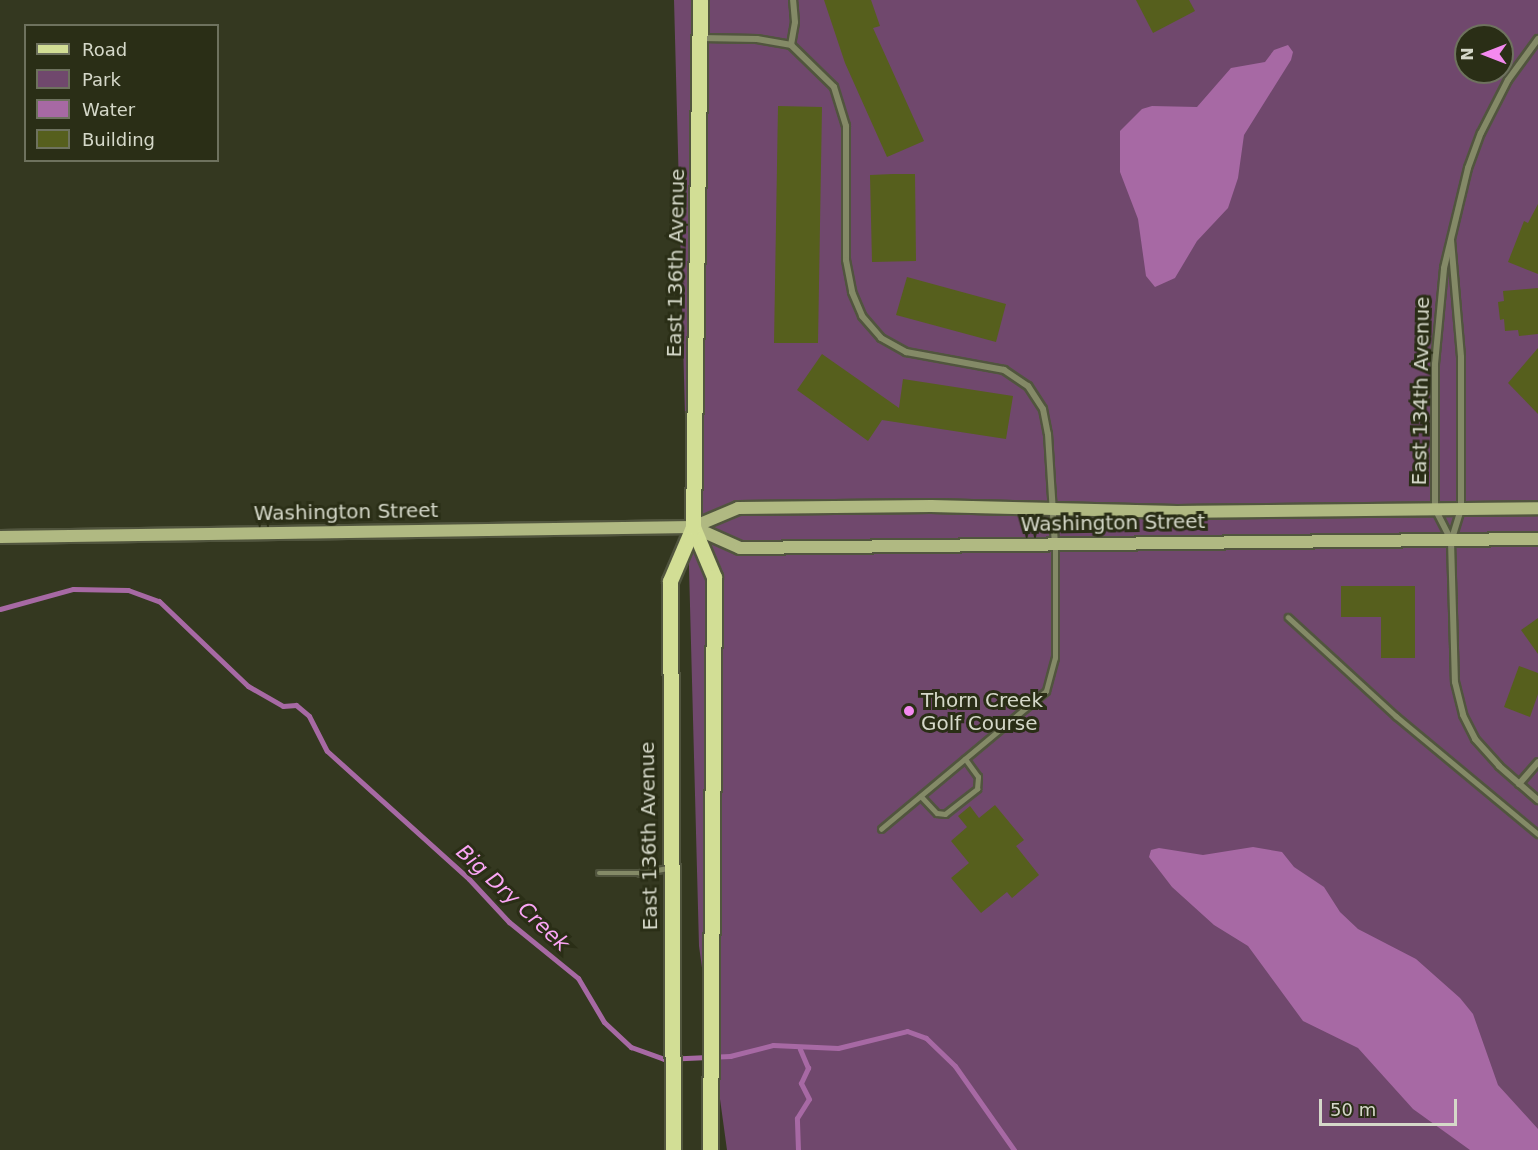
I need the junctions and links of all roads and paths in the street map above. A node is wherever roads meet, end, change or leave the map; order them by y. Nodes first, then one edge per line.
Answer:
1 (700, 0) edge
2 (793, 0) edge
3 (700, 38) junction
4 (1538, 39) edge
5 (791, 45) junction
6 (1451, 240) junction
7 (1052, 508) junction
8 (1538, 508) edge
9 (1435, 509) junction
10 (1461, 509) junction
11 (693, 527) junction
12 (0, 537) edge
13 (1538, 539) edge
14 (1451, 541) junction
15 (1055, 544) junction
16 (1288, 617) dead end
17 (965, 759) junction
18 (1538, 762) edge
19 (1519, 784) junction
20 (921, 796) junction
21 (1538, 800) edge
22 (881, 829) dead end
23 (1538, 834) edge
24 (672, 867) junction
25 (599, 873) dead end
26 (673, 1143) edge
27 (710, 1144) edge

1 - 3 main road, East 136th Avenue
2 - 5 street
3 - 5 street
3 - 11 main road, East 136th Avenue
4 - 6 street, East 134th Avenue
5 - 7 street
6 - 9 street, East 134th Avenue
6 - 10 street, East 134th Avenue
7 - 9 main road, Washington Street
7 - 11 main road, Washington Street
7 - 15 street
8 - 10 main road, Washington Street
9 - 10 main road, Washington Street
9 - 14 street, East 134th Avenue
10 - 14 street, East 134th Avenue
11 - 12 main road, Washington Street
11 - 15 main road, Washington Street
11 - 24 main road, East 136th Avenue
11 - 27 main road, East 136th Avenue
13 - 14 main road, Washington Street
14 - 15 main road, Washington Street
14 - 19 street, East 134th Avenue
15 - 17 lane
16 - 23 lane
17 - 20 lane
17 - 20 lane
18 - 19 street
19 - 21 street, East 134th Avenue
20 - 22 lane
24 - 25 lane
24 - 26 main road, East 136th Avenue

